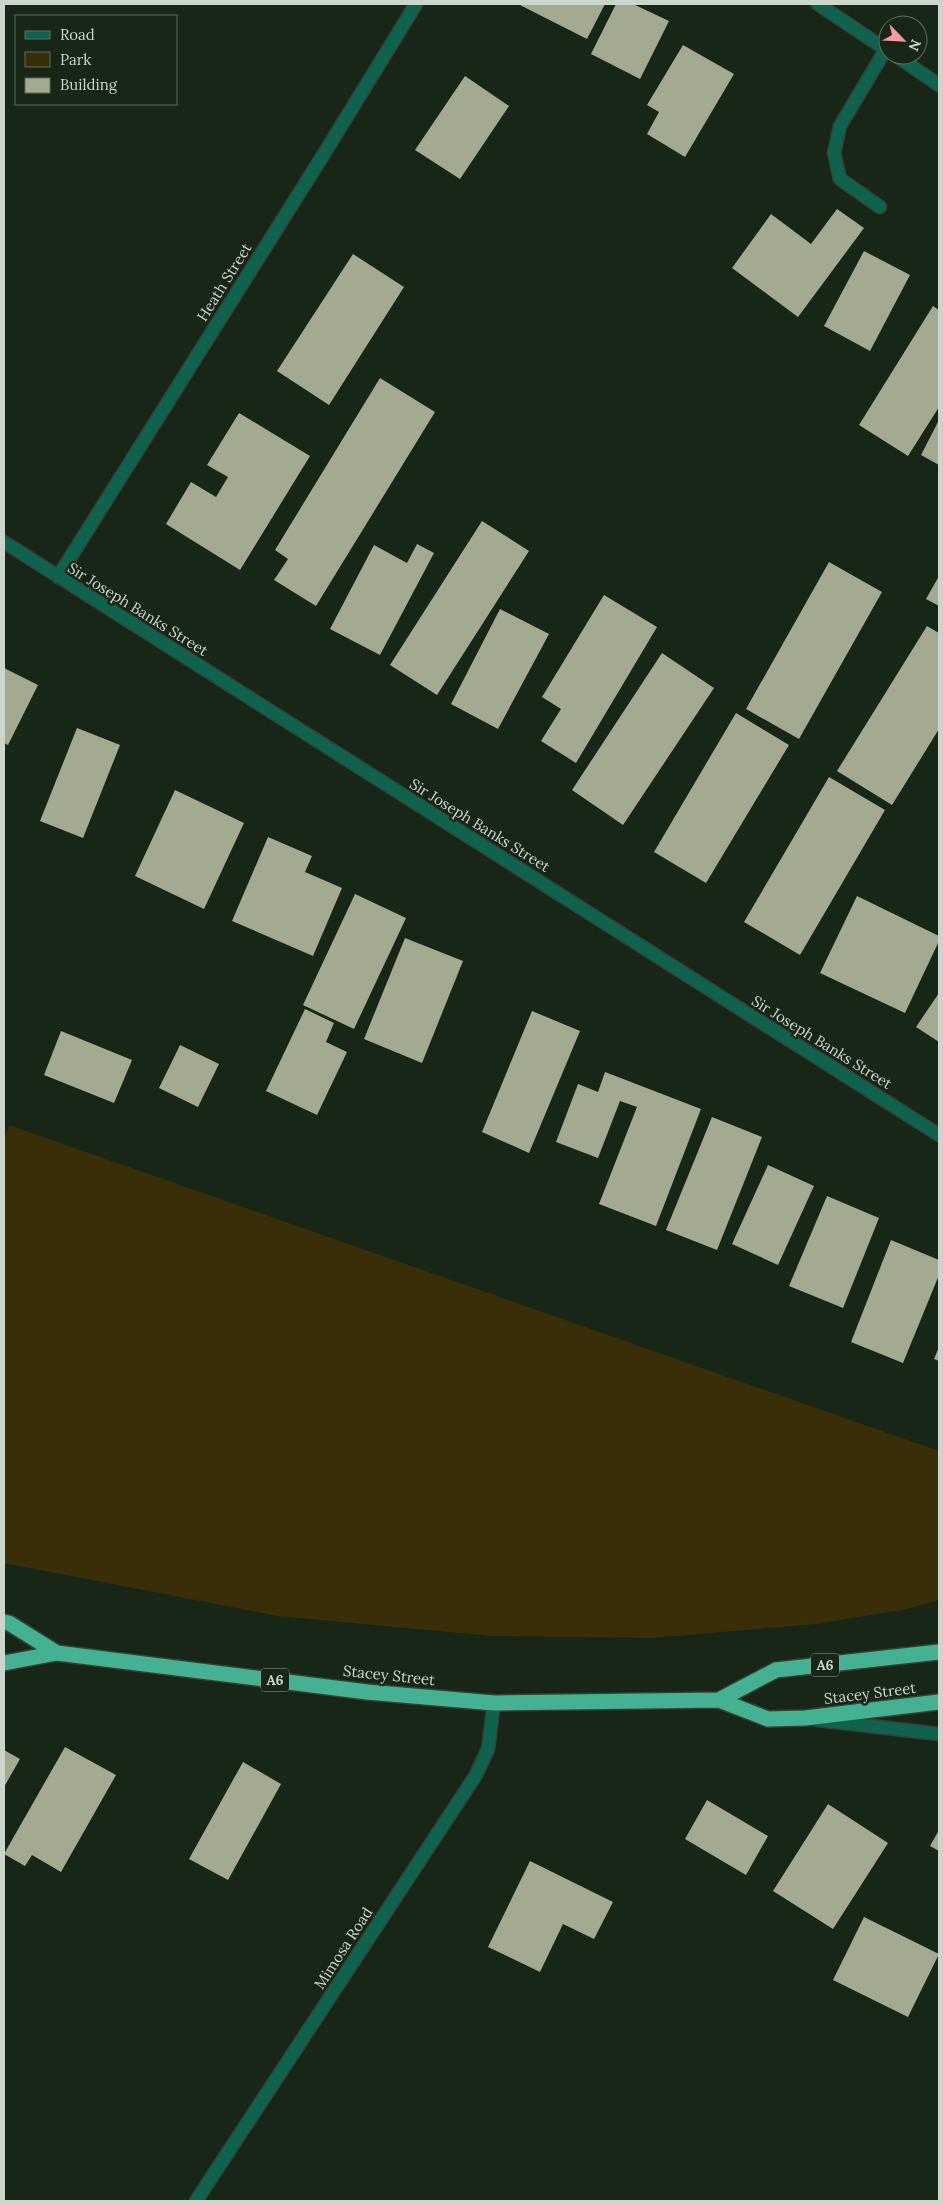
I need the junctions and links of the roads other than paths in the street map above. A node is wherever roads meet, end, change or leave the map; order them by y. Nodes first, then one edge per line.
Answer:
1 (416, 4) edge
2 (818, 4) edge
3 (878, 45) edge
4 (880, 65) edge
5 (909, 65) edge
6 (939, 85) edge
7 (880, 208) dead end
8 (4, 542) edge
9 (58, 577) junction
10 (939, 1135) edge
11 (4, 1622) edge
12 (939, 1652) edge
13 (57, 1653) junction
14 (4, 1663) edge
15 (719, 1700) junction
16 (939, 1702) edge
17 (494, 1703) junction
18 (805, 1718) junction
19 (939, 1734) edge
20 (196, 2201) edge

1 - 9 street, Heath Street
2 - 3 street
4 - 7 street
5 - 6 street
8 - 9 street, Sir Joseph Banks Street
9 - 10 street, Sir Joseph Banks Street
11 - 13 highway, Stacey Street / A6
12 - 15 highway, Stacey Street / A6
13 - 14 highway, Stacey Street / A6
13 - 17 highway, Stacey Street / A6
15 - 17 highway, Stacey Street / A6
15 - 18 highway, Stacey Street / A6
16 - 18 highway, Stacey Street / A6
17 - 20 street, Mimosa Road
18 - 19 street, Stacey Street

